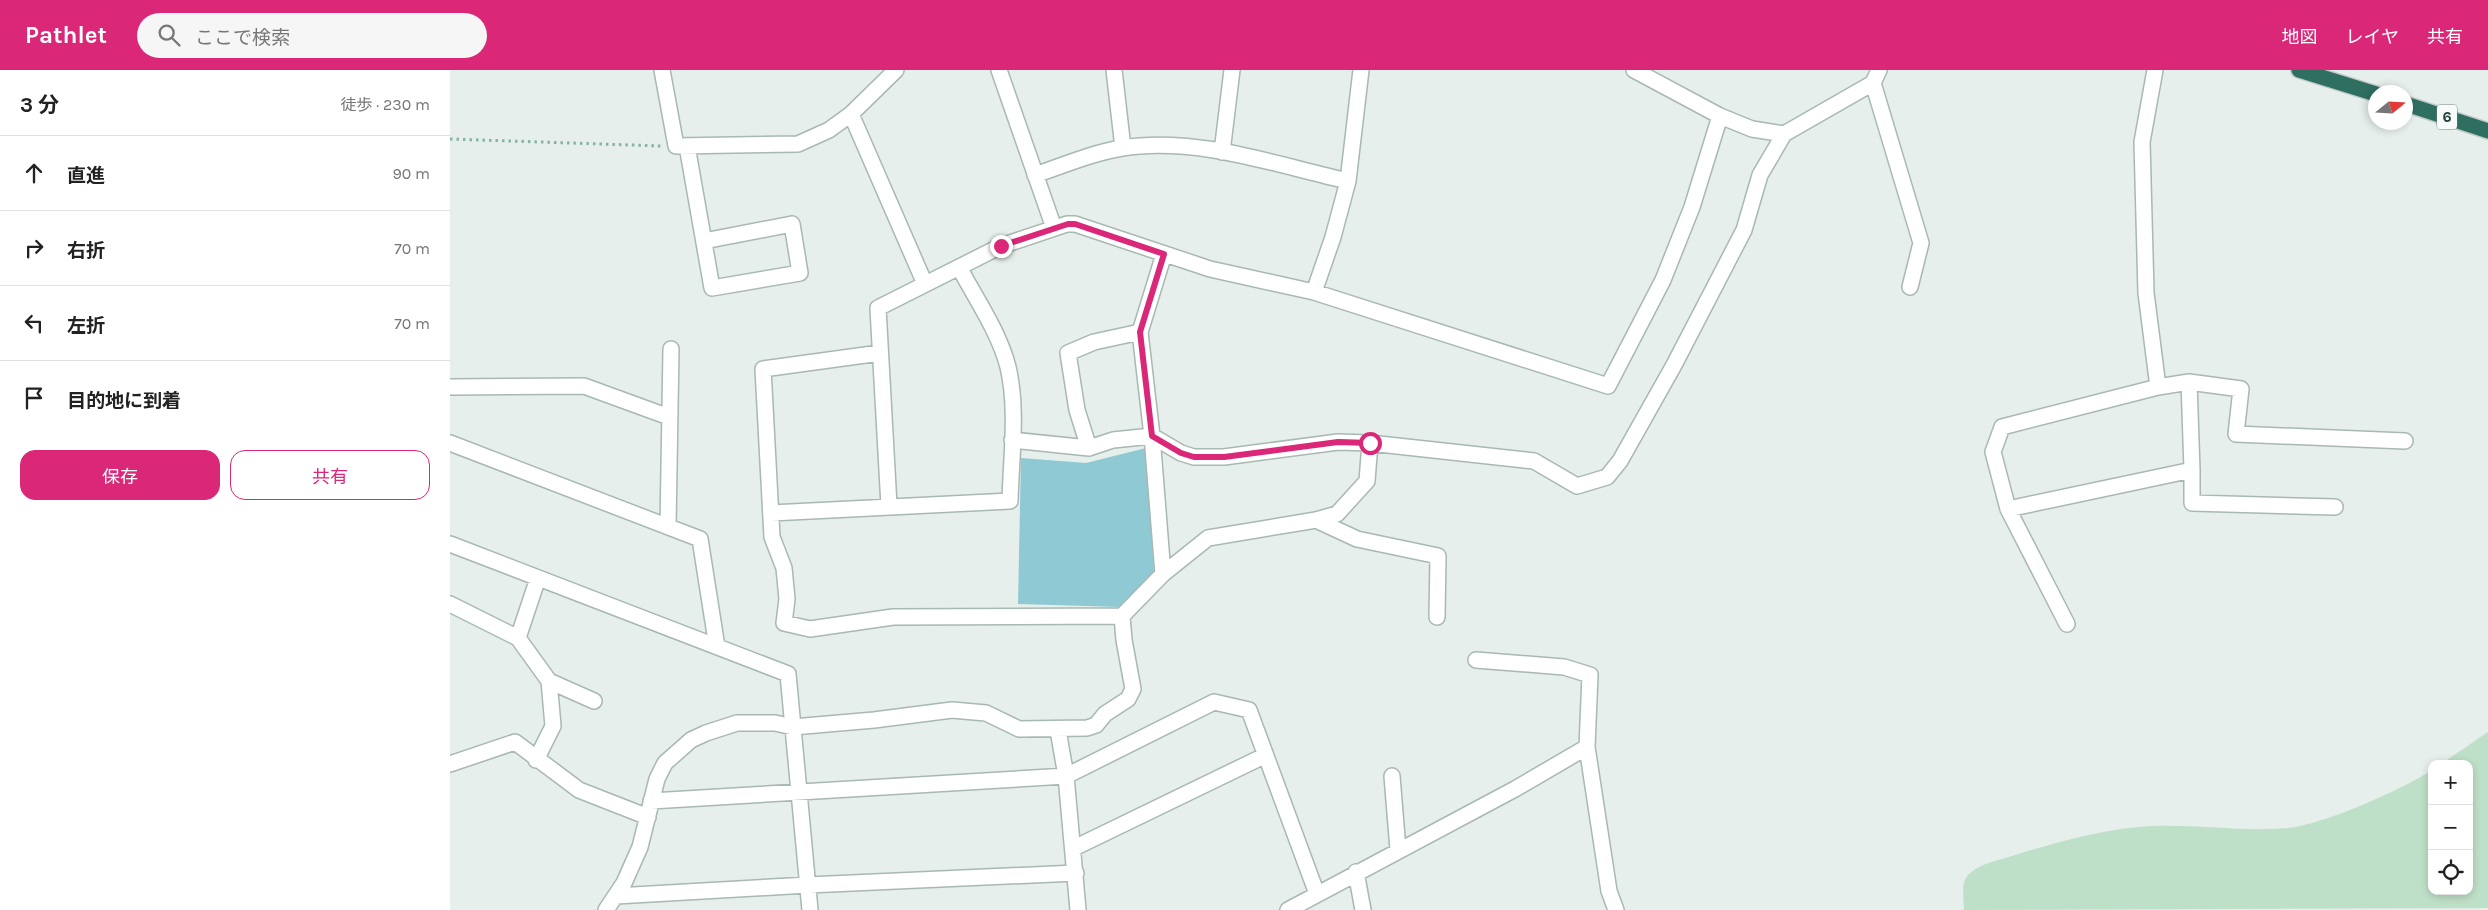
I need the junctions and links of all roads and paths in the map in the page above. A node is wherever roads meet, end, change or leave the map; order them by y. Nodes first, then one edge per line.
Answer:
1 (662, 70) edge
2 (896, 70) edge
3 (999, 70) edge
4 (1114, 70) edge
5 (1232, 70) edge
6 (1360, 70) edge
7 (1634, 70) edge
8 (2155, 70) edge
9 (2299, 70) edge
10 (1876, 76) edge
11 (2368, 92) edge
12 (2413, 106) edge
13 (851, 114) junction
14 (1720, 116) junction
15 (2488, 131) edge
16 (1784, 134) junction
17 (450, 139) edge
18 (682, 146) junction
19 (1123, 148) junction
20 (1222, 152) junction
21 (1035, 175) junction
22 (1348, 182) junction
23 (1054, 228) junction
24 (704, 241) junction
25 (1164, 254) junction
26 (959, 267) junction
27 (925, 284) junction
28 (1910, 288) dead end
29 (1314, 292) junction
30 (1140, 332) junction
31 (671, 349) dead end
32 (880, 353) junction
33 (2189, 382) junction
34 (450, 387) edge
35 (2158, 387) junction
36 (669, 417) junction
37 (1152, 436) junction
38 (1012, 440) junction
39 (2405, 441) dead end
40 (450, 443) edge
41 (1370, 443) junction
42 (1089, 448) junction
43 (2192, 470) junction
44 (889, 506) junction
45 (2335, 507) dead end
46 (2008, 509) junction
47 (770, 514) junction
48 (1316, 520) junction
49 (668, 527) junction
50 (450, 544) edge
51 (1163, 574) junction
52 (538, 578) junction
53 (450, 604) edge
54 (1122, 616) junction
55 (1437, 617) dead end
56 (2067, 624) dead end
57 (518, 638) junction
58 (717, 647) junction
59 (1476, 660) dead end
60 (549, 681) junction
61 (594, 701) dead end
62 (793, 727) junction
63 (1058, 730) junction
64 (1587, 747) junction
65 (1264, 756) junction
66 (536, 760) junction
67 (450, 764) edge
68 (1066, 776) junction
69 (1392, 776) dead end
70 (800, 792) junction
71 (651, 801) junction
72 (648, 817) junction
73 (1074, 848) junction
74 (1398, 850) junction
75 (1356, 872) junction
76 (1076, 873) junction
77 (808, 884) junction
78 (1317, 894) junction
79 (616, 896) junction
80 (606, 910) edge
81 (810, 910) edge
82 (1078, 910) edge
83 (1288, 910) edge
84 (1363, 910) edge
85 (1616, 910) edge

1 - 18 street
2 - 13 street
3 - 21 street
4 - 19 street
5 - 20 street
6 - 22 street
7 - 14 street
8 - 35 street
9 - 11 highway
10 - 16 street
10 - 28 street
12 - 15 highway, 6
13 - 18 street
13 - 27 street
14 - 16 street
14 - 29 street
16 - 41 street
17 - 18 path
18 - 24 street
19 - 20 street
19 - 21 street
20 - 22 street
21 - 23 street
22 - 29 street
23 - 25 street
23 - 26 street
24 - 24 street
25 - 29 street
25 - 30 street
26 - 27 street
26 - 38 street
27 - 32 street
30 - 37 street
30 - 42 street
31 - 36 street
32 - 44 street
32 - 47 street
33 - 35 street
33 - 39 street
33 - 43 street
34 - 36 street
35 - 46 street
36 - 49 street
37 - 41 street
37 - 42 street
37 - 51 street
38 - 42 street
38 - 44 street
40 - 49 street
41 - 48 street
43 - 45 street
43 - 46 street
44 - 47 street
46 - 56 street
47 - 54 street
48 - 51 street
48 - 55 street
49 - 58 street
50 - 52 street
51 - 54 street
52 - 57 street
52 - 58 street
53 - 57 street
54 - 63 street
57 - 60 street
58 - 62 street
59 - 64 street
60 - 61 street
60 - 66 street
62 - 63 street
62 - 70 street
62 - 71 street
63 - 68 street
64 - 74 street
64 - 85 street
65 - 68 street
65 - 73 street
65 - 78 street
66 - 67 street
66 - 72 street
68 - 70 street
68 - 73 street
69 - 74 street
70 - 71 street
70 - 77 street
71 - 72 street
72 - 79 street
73 - 76 street
74 - 75 street
75 - 78 street
75 - 84 street
76 - 77 street
76 - 82 street
77 - 79 street
77 - 81 street
78 - 83 street
79 - 80 street

